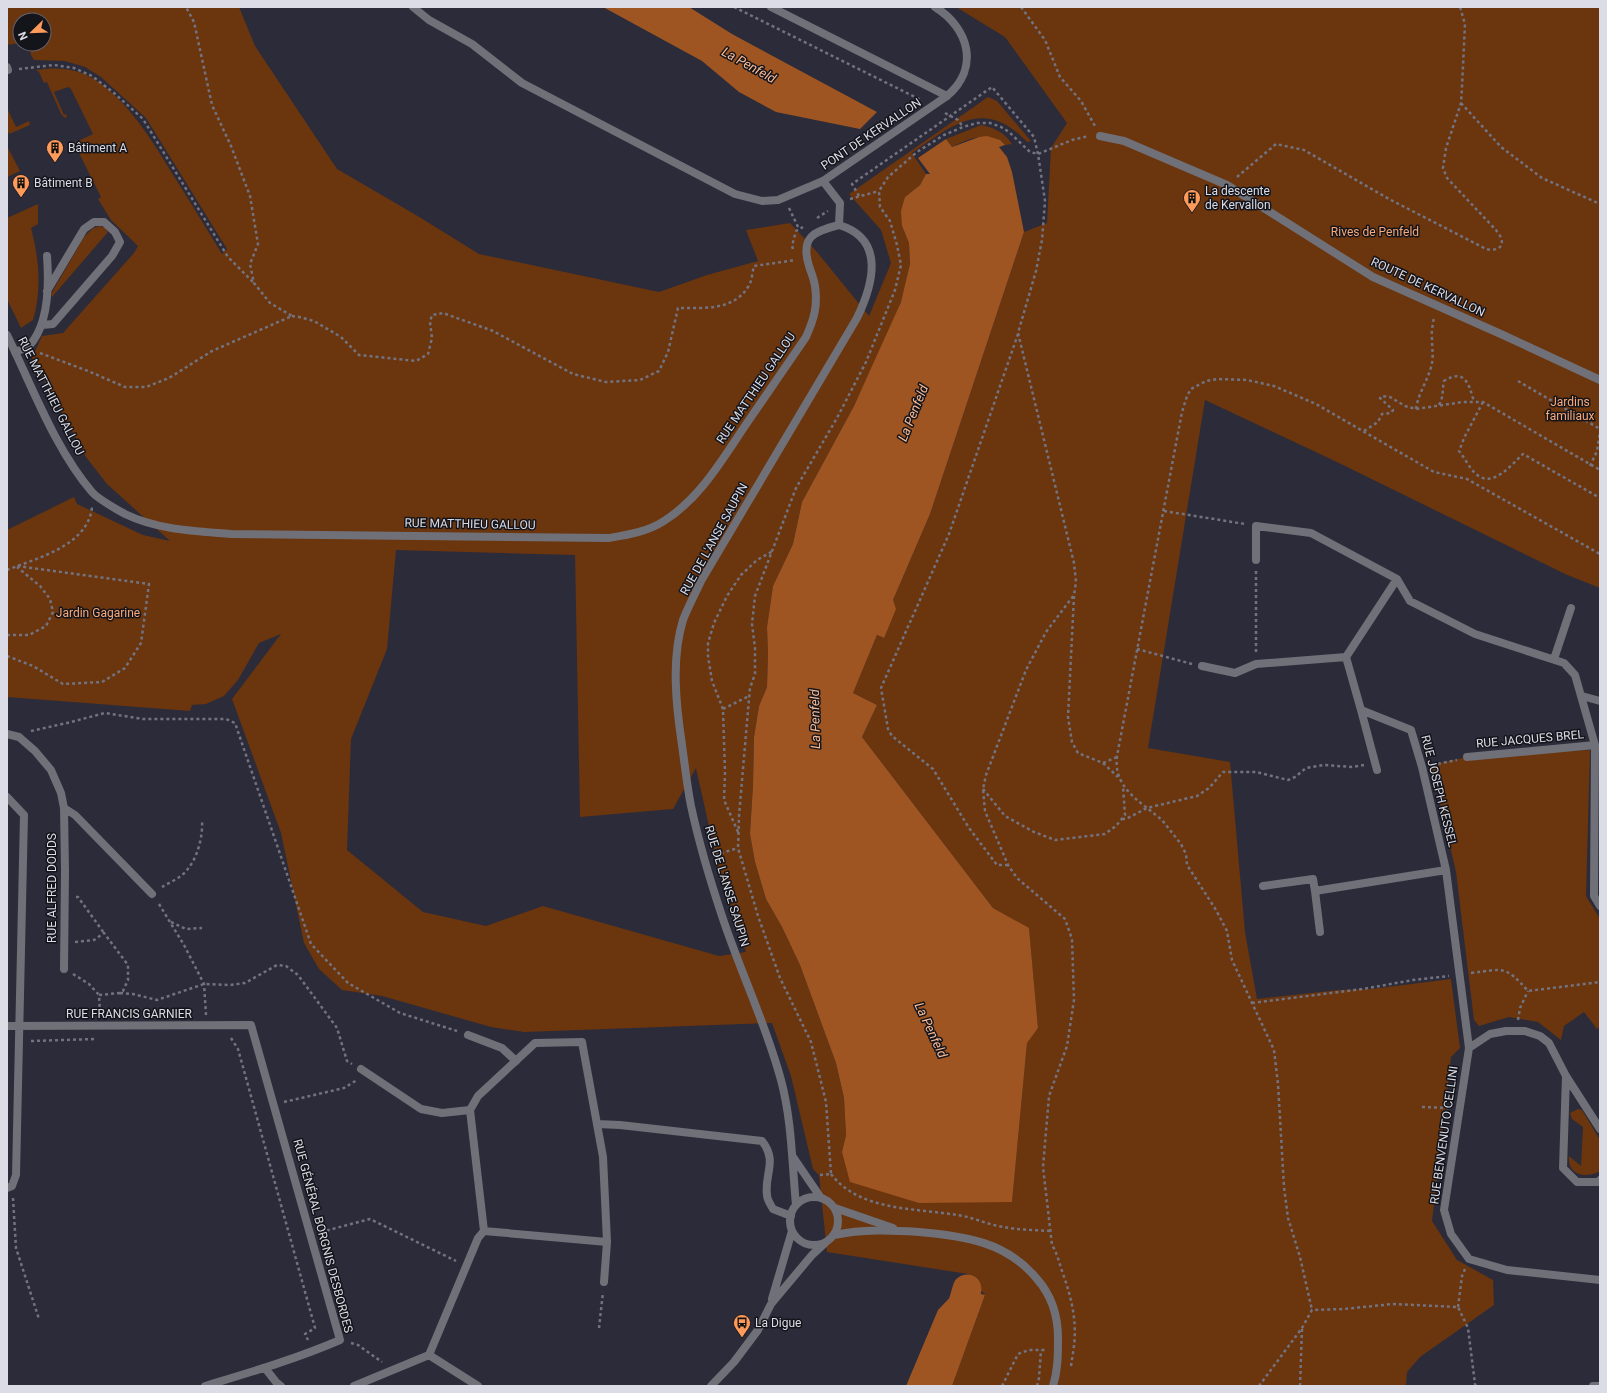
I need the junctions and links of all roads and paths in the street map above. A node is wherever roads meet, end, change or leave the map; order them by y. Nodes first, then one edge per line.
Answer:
1 (186, 7) edge
2 (412, 7) edge
3 (734, 7) edge
4 (771, 7) edge
5 (935, 7) edge
6 (1021, 7) edge
7 (1460, 7) edge
8 (8, 69) edge
9 (947, 96) junction
10 (1461, 104) junction
11 (933, 106) junction
12 (951, 115) junction
13 (963, 126) junction
14 (1100, 136) junction
15 (1038, 154) junction
16 (823, 181) junction
17 (1227, 185) junction
18 (859, 196) dead end
19 (786, 197) junction
20 (1600, 204) edge
21 (839, 224) junction
22 (799, 229) dead end
23 (47, 256) dead end
24 (793, 260) dead end
25 (254, 283) junction
26 (47, 291) junction
27 (1441, 307) junction
28 (292, 316) junction
29 (42, 325) junction
30 (1018, 333) junction
31 (8, 338) edge
32 (15, 352) junction
33 (1600, 380) edge
34 (1518, 381) dead end
35 (1474, 402) junction
36 (1482, 402) junction
37 (1439, 405) junction
38 (1416, 409) junction
39 (1600, 430) edge
40 (1364, 431) junction
41 (1590, 466) junction
42 (1600, 470) edge
43 (93, 493) junction
44 (1600, 498) edge
45 (1163, 511) junction
46 (1256, 526) junction
47 (773, 551) junction
48 (1600, 554) edge
49 (1256, 560) joint
50 (17, 566) junction
51 (7, 570) edge
52 (1397, 579) junction
53 (1074, 595) junction
54 (1571, 608) dead end
55 (7, 635) edge
56 (1137, 649) junction
57 (7, 656) edge
58 (1346, 657) junction
59 (1554, 659) junction
60 (1256, 664) junction
61 (1202, 666) joint
62 (749, 696) junction
63 (1582, 696) junction
64 (1600, 701) edge
65 (723, 709) junction
66 (1361, 710) junction
67 (9, 734) edge
68 (1595, 745) junction
69 (1117, 756) junction
70 (1467, 757) joint
71 (1103, 763) junction
72 (1376, 767) joint
73 (1422, 767) junction
74 (1118, 777) junction
75 (1123, 786) junction
76 (983, 789) junction
77 (7, 797) edge
78 (64, 808) junction
79 (1147, 808) junction
80 (1122, 819) junction
81 (202, 820) dead end
82 (738, 833) junction
83 (738, 848) junction
84 (704, 858) junction
85 (1008, 865) junction
86 (1446, 870) junction
87 (1263, 886) dead end
88 (1315, 891) junction
89 (152, 894) junction
90 (65, 896) junction
91 (1600, 906) edge
92 (170, 922) junction
93 (202, 928) dead end
94 (1320, 932) dead end
95 (104, 933) junction
96 (64, 942) junction
97 (64, 968) joint
98 (1459, 974) junction
99 (1600, 982) edge
100 (204, 984) junction
101 (1528, 991) junction
102 (120, 993) junction
103 (99, 995) junction
104 (1252, 1003) junction
105 (207, 1018) dead end
106 (251, 1025) joint
107 (7, 1026) edge
108 (101, 1026) junction
109 (19, 1027) junction
110 (1516, 1031) junction
111 (468, 1034) joint
112 (225, 1038) dead end
113 (97, 1039) dead end
114 (18, 1042) junction
115 (1469, 1048) junction
116 (516, 1061) junction
117 (361, 1069) joint
118 (1566, 1076) junction
119 (344, 1088) dead end
120 (1422, 1107) dead end
121 (1459, 1109) junction
122 (470, 1110) junction
123 (276, 1111) junction
124 (597, 1124) junction
125 (1600, 1129) edge
126 (793, 1156) junction
127 (831, 1174) junction
128 (804, 1175) junction
129 (1600, 1180) edge
130 (10, 1187) edge
131 (821, 1198) junction
132 (796, 1206) junction
133 (835, 1208) junction
134 (791, 1216) junction
135 (792, 1231) junction
136 (903, 1231) junction
137 (1050, 1231) junction
138 (484, 1232) junction
139 (311, 1235) junction
140 (834, 1235) junction
141 (607, 1242) junction
142 (825, 1243) junction
143 (1470, 1259) junction
144 (466, 1265) junction
145 (1600, 1280) edge
146 (604, 1282) joint
147 (771, 1304) junction
148 (1458, 1307) junction
149 (1312, 1310) junction
150 (39, 1320) dead end
151 (598, 1328) dead end
152 (1302, 1328) junction
153 (352, 1343) dead end
154 (1041, 1350) junction
155 (1058, 1351) junction
156 (312, 1352) junction
157 (429, 1355) junction
158 (386, 1366) dead end
159 (265, 1368) junction
160 (205, 1386) edge
161 (281, 1386) edge
162 (354, 1386) edge
163 (478, 1386) edge
164 (711, 1386) edge
165 (1002, 1386) edge
166 (1037, 1386) edge
167 (1053, 1386) edge
168 (1259, 1386) edge
169 (1300, 1386) edge
170 (1476, 1386) edge
171 (1593, 1386) edge
172 (1600, 1386) edge

1 - 25 path
2 - 19 street, PONT DE KERVALLON
3 - 11 path
4 - 9 street
5 - 9 street, PONT DE KERVALLON
6 - 14 path
7 - 10 path
8 - 25 path
9 - 11 street, PONT DE KERVALLON
10 - 17 path
10 - 20 path
11 - 12 path
11 - 16 street, PONT DE KERVALLON
12 - 13 path
12 - 15 path
12 - 18 path
13 - 15 path
13 - 47 path
14 - 15 path
14 - 17 street, ROUTE DE KERVALLON
15 - 30 path
16 - 19 street, PONT DE KERVALLON
16 - 21 street
17 - 27 street, ROUTE DE KERVALLON
19 - 22 path
21 - 43 street, RUE MATTHIEU GALLOU
21 - 84 street, RUE DE L'ANSE SAUPIN
23 - 26 street
24 - 28 path
25 - 28 path
26 - 29 street
26 - 29 street
27 - 33 street, ROUTE DE KERVALLON
27 - 38 path
28 - 32 path
29 - 32 street
30 - 53 path
30 - 85 path
31 - 32 street, RUE MATTHIEU GALLOU
32 - 43 street, RUE MATTHIEU GALLOU
34 - 39 path
35 - 36 path
35 - 37 path
35 - 37 path
36 - 41 path
36 - 44 path
37 - 38 path
38 - 40 path
39 - 41 path
40 - 45 path
40 - 48 path
41 - 42 path
43 - 50 path
45 - 46 path
45 - 56 path
46 - 49 street
46 - 52 street
47 - 62 path
47 - 65 path
49 - 60 path
50 - 51 path
50 - 55 path
50 - 57 path
52 - 58 street
52 - 59 street
53 - 71 path
53 - 76 path
54 - 59 street
56 - 61 path
56 - 69 path
58 - 60 street
58 - 66 street
59 - 63 street
60 - 61 street
62 - 65 path
62 - 82 path
63 - 64 street
63 - 68 street
65 - 82 path
66 - 72 street
66 - 73 street, RUE JOSEPH KESSEL
67 - 78 street, RUE ALFRED DODDS
67 - 111 path
68 - 70 street, RUE JACQUES BREL
68 - 91 street
69 - 71 path
69 - 74 path
70 - 73 path
71 - 74 path
72 - 79 path
73 - 86 street, RUE JOSEPH KESSEL
74 - 75 path
75 - 79 path
75 - 80 path
76 - 80 path
76 - 85 path
77 - 109 street
78 - 89 street
78 - 90 street, RUE ALFRED DODDS
79 - 80 path
79 - 104 path
81 - 89 path
82 - 83 path
83 - 84 path
83 - 127 path
84 - 126 street, RUE DE L'ANSE SAUPIN
85 - 137 path
86 - 88 street
86 - 98 street, RUE JOSEPH KESSEL
87 - 88 street
88 - 94 street
89 - 92 path
90 - 95 path
90 - 96 street, RUE ALFRED DODDS
92 - 93 path
92 - 100 path
95 - 96 path
95 - 102 path
96 - 97 street, RUE ALFRED DODDS
97 - 103 path
98 - 101 path
98 - 104 path
98 - 115 street, RUE JOSEPH KESSEL
99 - 101 path
100 - 102 path
100 - 105 path
100 - 117 path
101 - 110 path
102 - 103 path
103 - 108 path
104 - 149 path
106 - 108 street, RUE FRANCIS GARNIER
106 - 123 street, RUE GÉNÉRAL BORGNIS DESBORDES
107 - 109 street, RUE FRANCIS GARNIER
108 - 109 street, RUE FRANCIS GARNIER
109 - 114 street
110 - 115 street
110 - 118 street
111 - 116 street
112 - 156 path
113 - 114 path
114 - 130 street
115 - 121 street, RUE BENVENUTO CELLINI
116 - 122 street
116 - 124 street
117 - 122 street
118 - 125 street
118 - 129 street
119 - 123 path
120 - 121 path
121 - 143 street, RUE BENVENUTO CELLINI
122 - 138 street
123 - 139 street, RUE GÉNÉRAL BORGNIS DESBORDES
124 - 134 street
124 - 141 street
126 - 128 street, RUE DE L'ANSE SAUPIN
126 - 132 street, RUE DE L'ANSE SAUPIN
127 - 128 path
127 - 137 path
128 - 131 street, RUE DE L'ANSE SAUPIN
130 - 150 path
131 - 132 street
131 - 133 street
132 - 134 street
133 - 136 street
133 - 140 street
134 - 135 street
135 - 142 street
135 - 147 street
136 - 140 street
136 - 155 street
137 - 155 path
138 - 141 street
138 - 144 street
139 - 144 path
139 - 156 street, RUE GÉNÉRAL BORGNIS DESBORDES
140 - 142 street
141 - 146 street
142 - 147 street
143 - 145 street
143 - 148 path
144 - 157 street
146 - 151 path
147 - 164 street
148 - 149 path
148 - 170 path
149 - 152 path
152 - 168 path
152 - 169 path
153 - 158 path
154 - 155 path
154 - 165 path
154 - 166 path
155 - 167 street
156 - 159 street, RUE GÉNÉRAL BORGNIS DESBORDES
157 - 162 street
157 - 163 street
159 - 160 street, RUE GÉNÉRAL BORGNIS DESBORDES
159 - 161 street
171 - 172 street

